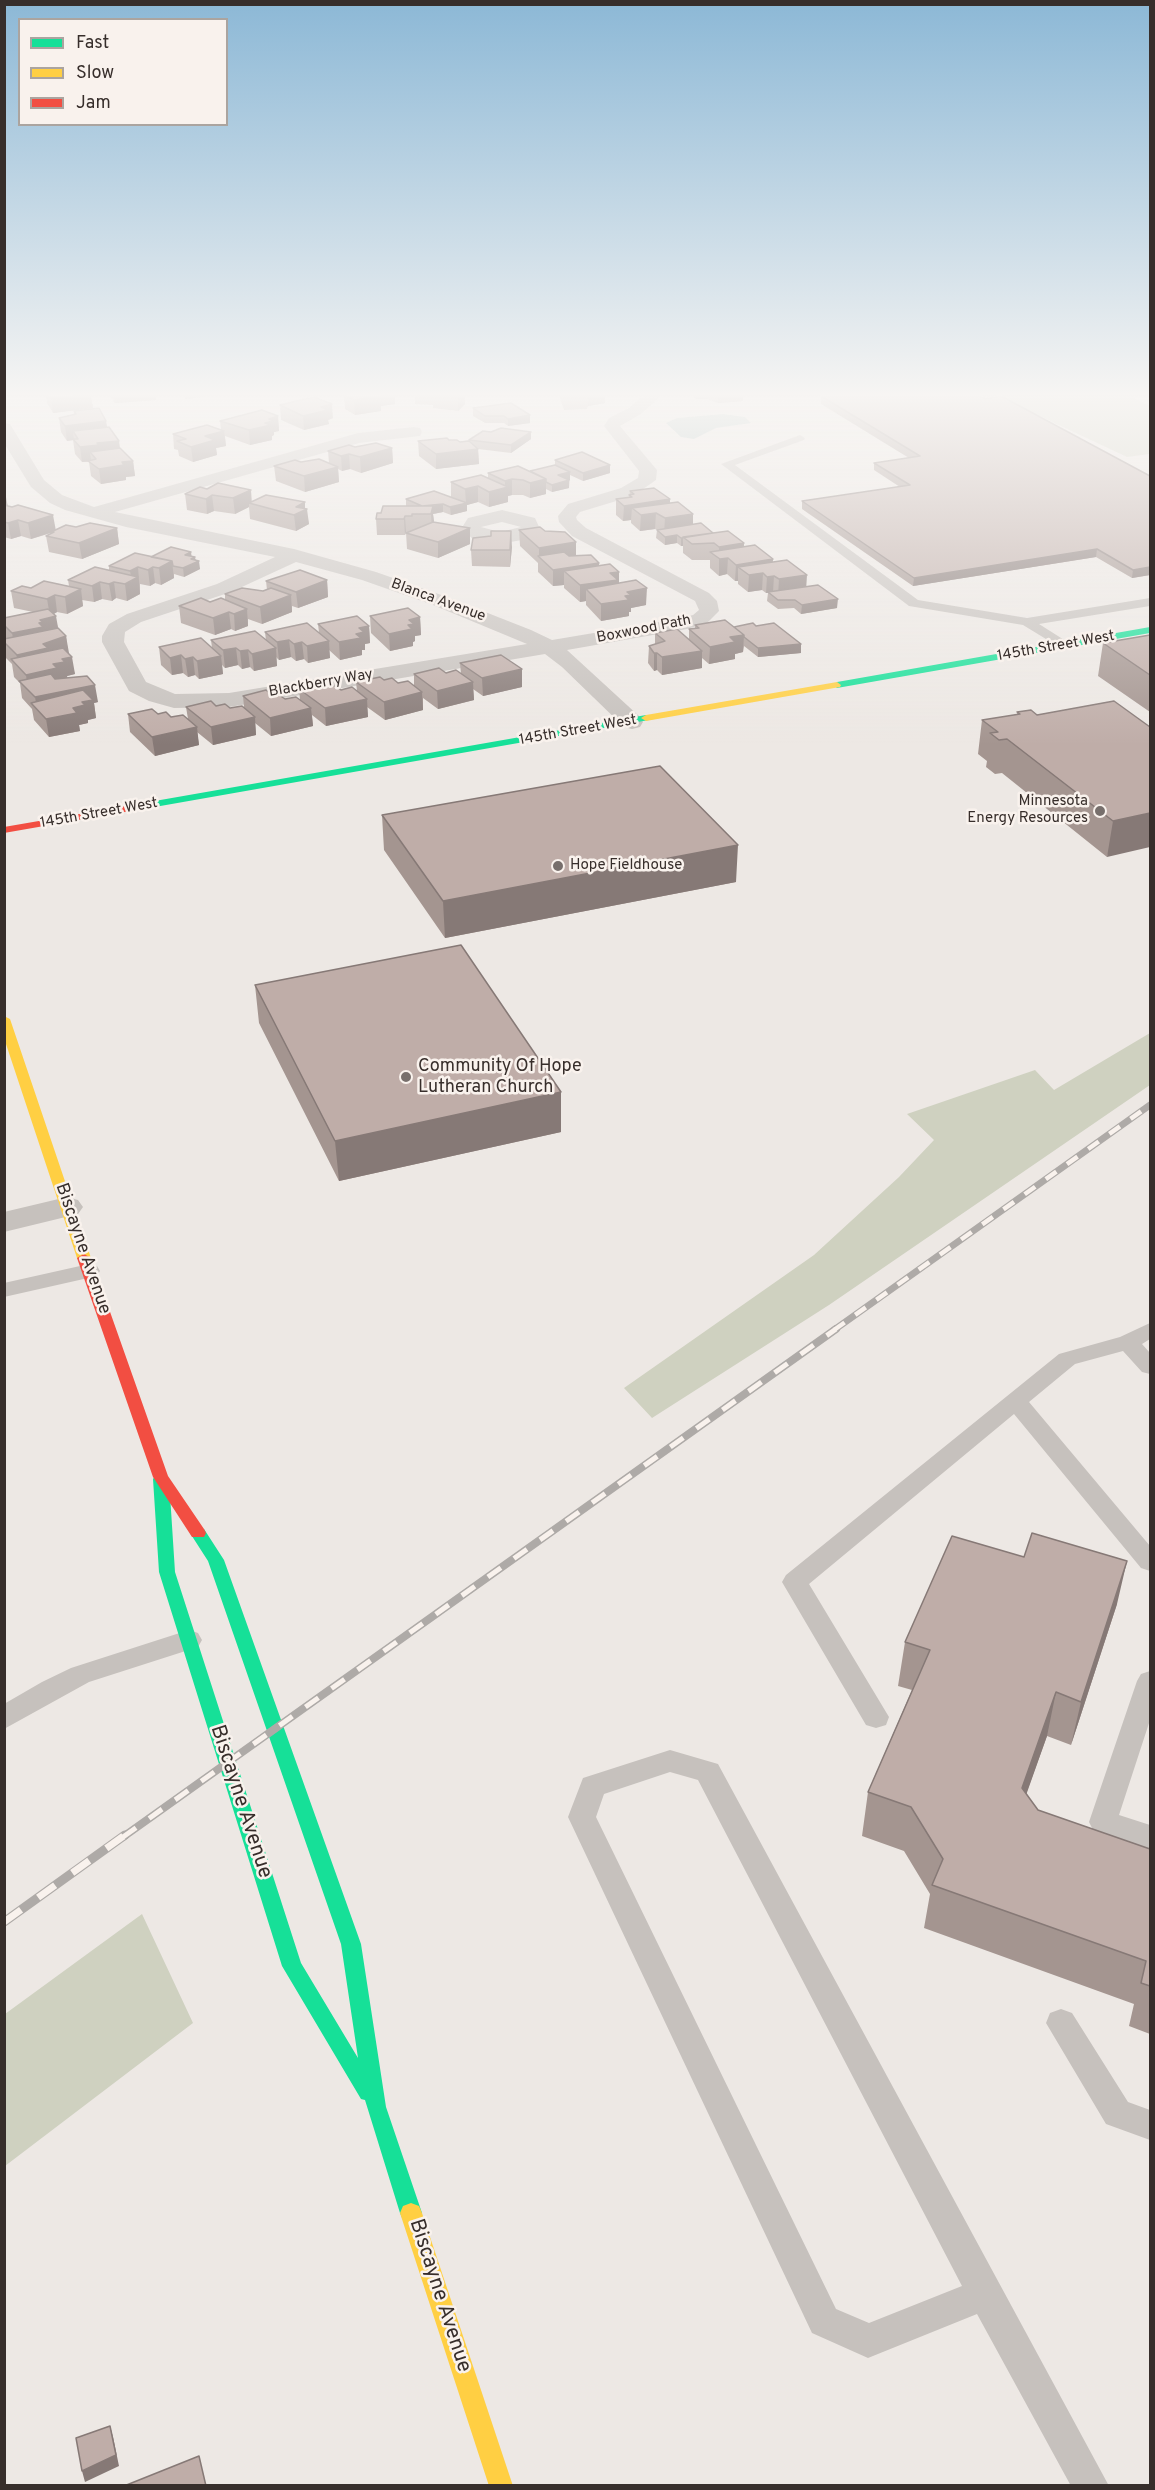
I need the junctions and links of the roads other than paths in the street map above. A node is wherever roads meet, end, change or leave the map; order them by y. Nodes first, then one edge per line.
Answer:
1 (570, 512) edge
2 (792, 512) edge
3 (93, 513) edge
4 (568, 522) junction
5 (531, 525) dead end
6 (294, 555) junction
7 (1150, 602) edge
8 (1027, 622) junction
9 (1150, 630) edge
10 (1064, 646) junction
11 (549, 647) junction
12 (632, 722) junction
13 (4, 830) edge
14 (4, 1019) edge
15 (67, 1207) junction
16 (4, 1222) edge
17 (89, 1271) junction
18 (4, 1290) edge
19 (1150, 1330) edge
20 (1128, 1342) junction
21 (1150, 1367) edge
22 (1016, 1401) junction
23 (161, 1477) junction
24 (1150, 1562) edge
25 (189, 1640) junction
26 (1150, 1681) edge
27 (876, 1717) dead end
28 (4, 1718) edge
29 (1150, 1837) edge
30 (1061, 2023) dead end
31 (376, 2107) junction
32 (1150, 2125) edge
33 (986, 2294) junction
34 (501, 2486) edge
35 (1091, 2486) edge

1 - 4 street
2 - 8 lane
3 - 6 street, Blanca Avenue
4 - 5 street
4 - 11 street, Boxwood Path
6 - 11 street, Blanca Avenue
6 - 11 street, Blackberry Way
7 - 8 lane
8 - 10 lane
9 - 10 street, 145th Street West
10 - 12 street, 145th Street West
11 - 12 street, Blanca Avenue
12 - 13 street, 145th Street West
14 - 15 street, Biscayne Avenue
15 - 16 street
15 - 17 street, Biscayne Avenue
17 - 18 lane
17 - 23 street, Biscayne Avenue
19 - 20 lane
20 - 21 lane
20 - 22 lane
22 - 24 lane
22 - 27 lane
23 - 25 street, Biscayne Avenue
23 - 31 street, Biscayne Avenue
25 - 28 lane
25 - 31 street, Biscayne Avenue
26 - 29 lane
30 - 32 lane
31 - 34 street, Biscayne Avenue
33 - 33 lane
33 - 35 lane

